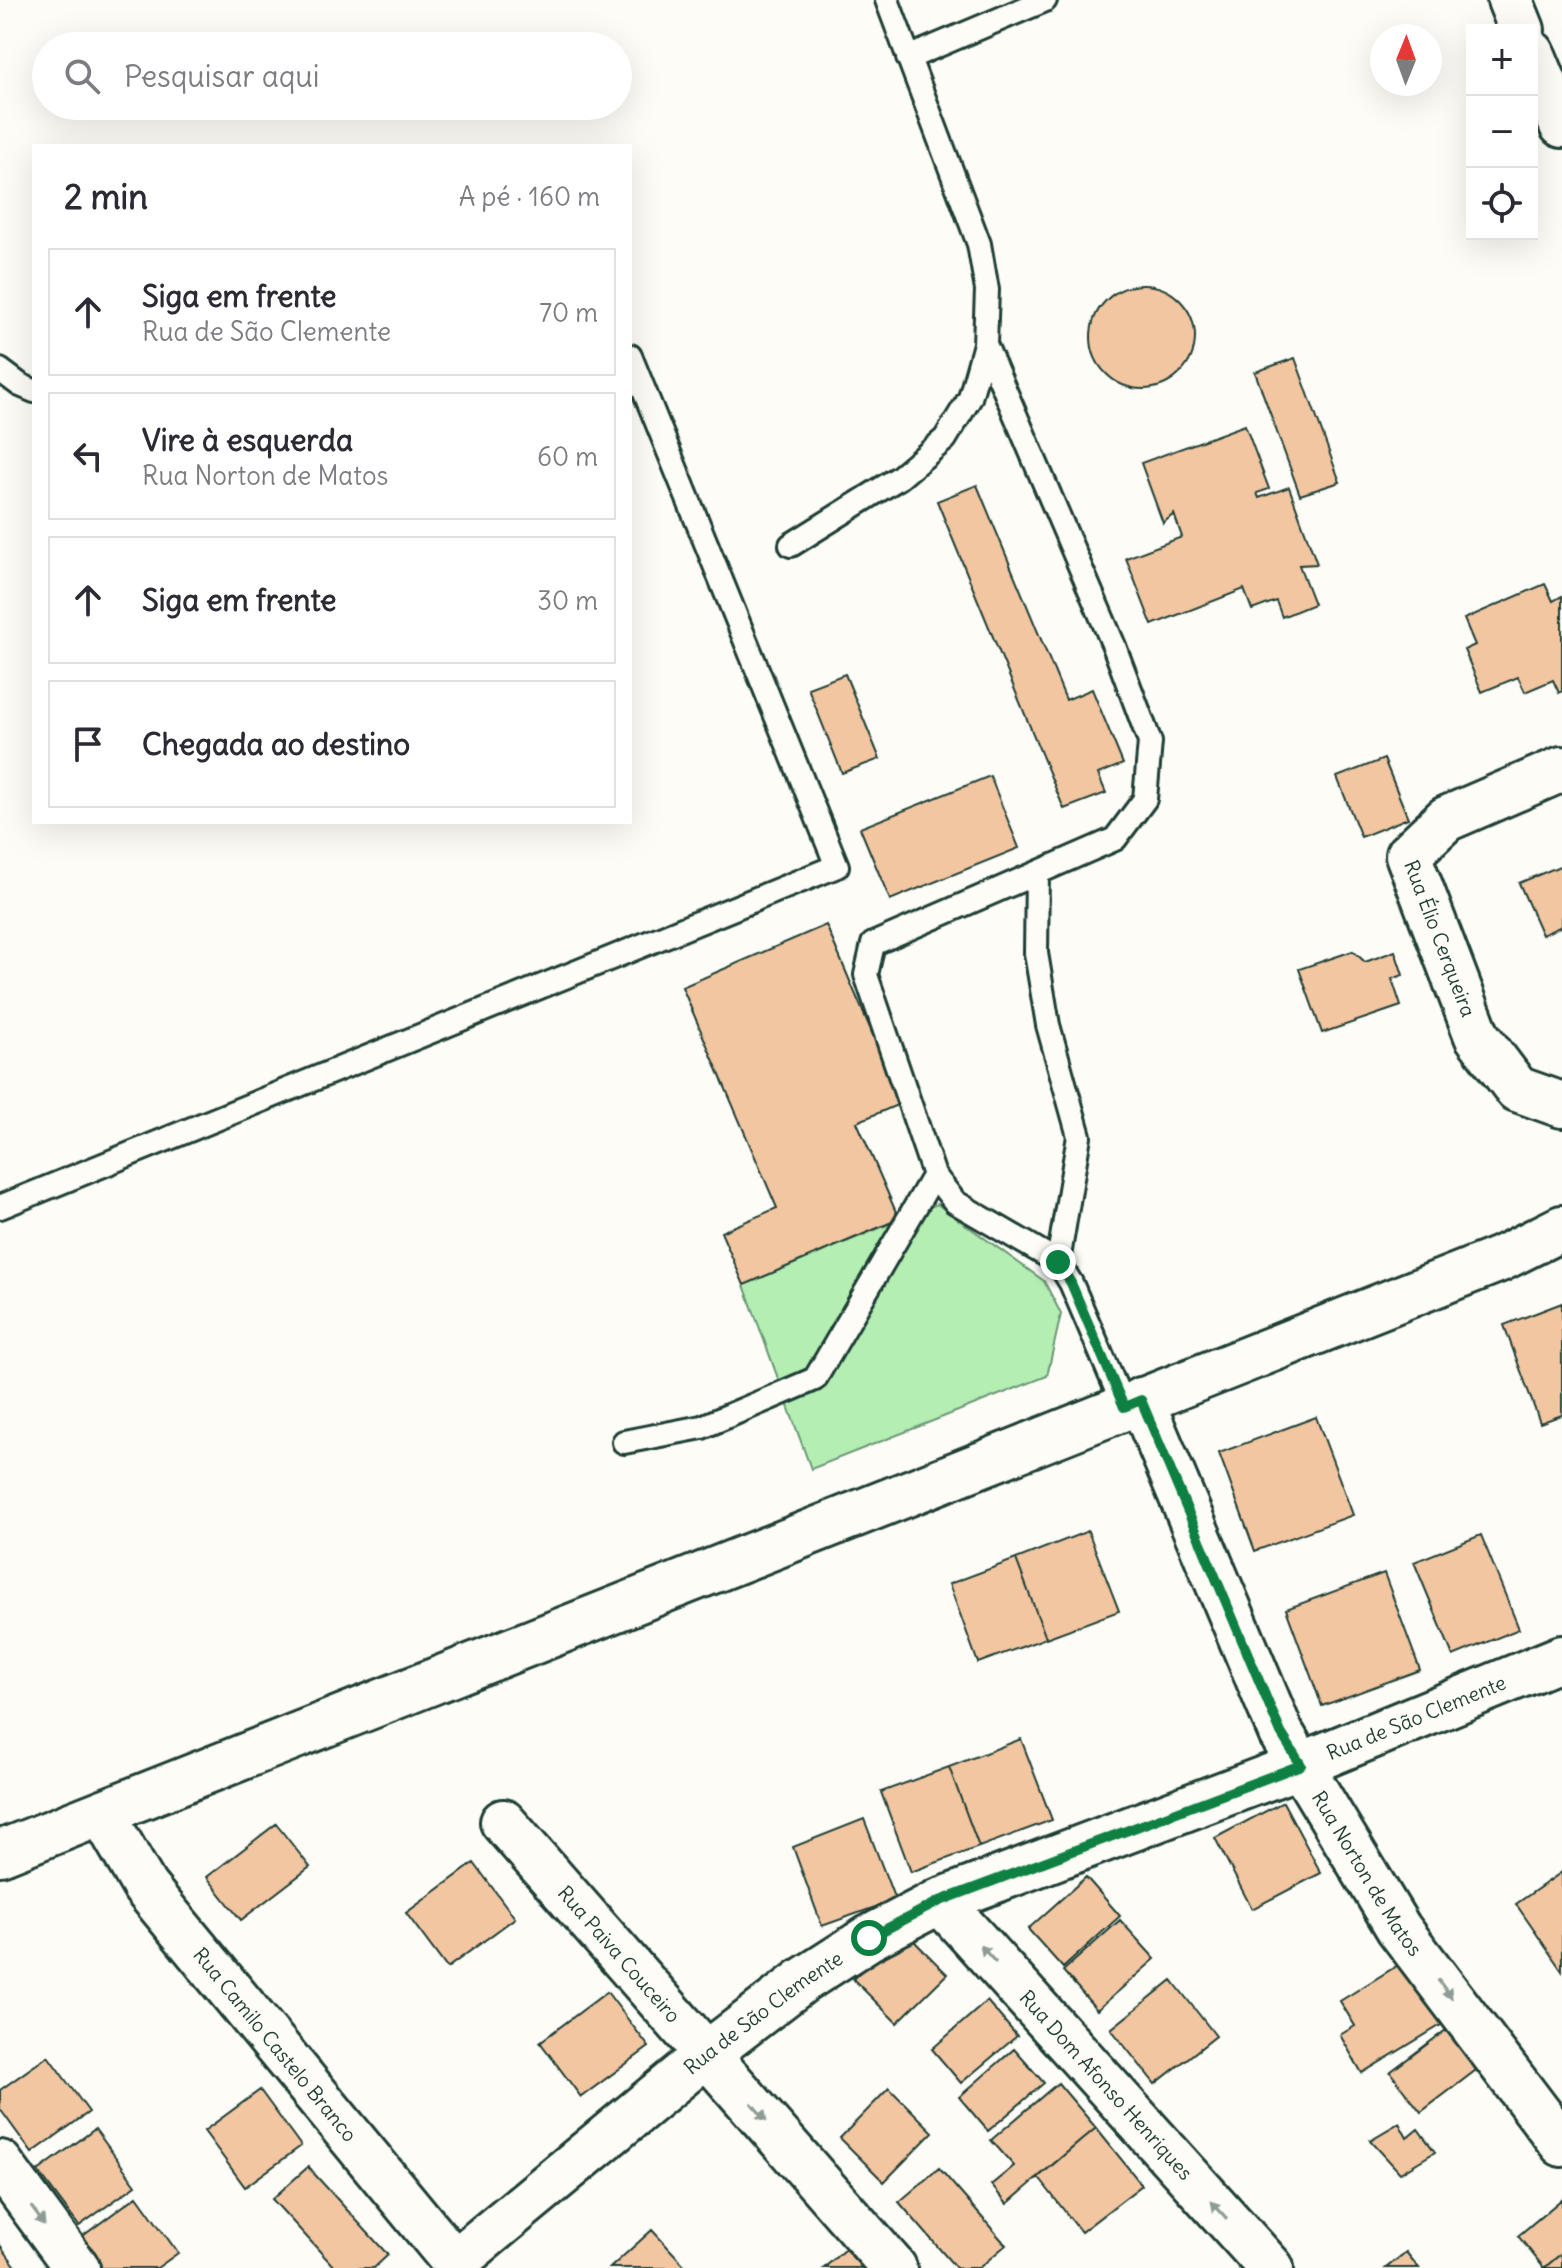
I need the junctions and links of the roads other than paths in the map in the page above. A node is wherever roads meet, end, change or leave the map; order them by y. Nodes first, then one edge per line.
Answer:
1 (887, 0) edge
2 (1045, 0) edge
3 (1510, 0) edge
4 (1520, 24) edge
5 (908, 58) junction
6 (1538, 67) edge
7 (1562, 125) edge
8 (985, 344) junction
9 (632, 361) edge
10 (0, 370) edge
11 (32, 390) edge
12 (791, 545) dead end
13 (1562, 769) edge
14 (1037, 873) junction
15 (1562, 1105) edge
16 (934, 1175) junction
17 (0, 1207) edge
18 (1562, 1228) edge
19 (1562, 1241) edge
20 (1500, 1259) junction
21 (1058, 1262) junction
22 (1133, 1403) junction
23 (624, 1442) dead end
24 (1562, 1658) edge
25 (1301, 1765) junction
26 (102, 1813) junction
27 (503, 1822) dead end
28 (0, 1853) edge
29 (940, 1901) junction
30 (708, 2053) junction
31 (1562, 2144) edge
32 (0, 2163) edge
33 (456, 2265) edge
34 (77, 2268) edge
35 (894, 2268) edge
36 (1271, 2268) edge

1 - 5 lane
2 - 5 lane
3 - 4 street
5 - 8 lane
6 - 7 street
8 - 12 lane
8 - 14 lane
9 - 17 lane
10 - 11 lane
13 - 15 street, Rua Élio Cerqueira
14 - 16 lane
14 - 21 lane
16 - 21 lane
16 - 23 lane
18 - 20 street
19 - 20 street
20 - 22 street
21 - 22 lane
22 - 25 street, Rua Norton de Matos
22 - 26 street
24 - 25 street, Rua de São Clemente
25 - 29 street, Rua de São Clemente
25 -> 31 street, Rua Norton de Matos
26 - 28 street
26 - 33 street, Rua Camilo Castelo Branco
27 - 30 street, Rua Paiva Couceiro
29 - 30 street, Rua de São Clemente
36 -> 29 street, Rua Dom Afonso Henriques
30 - 33 street, Rua de São Clemente
30 -> 35 street, Rua Paiva Couceiro
32 -> 34 street

